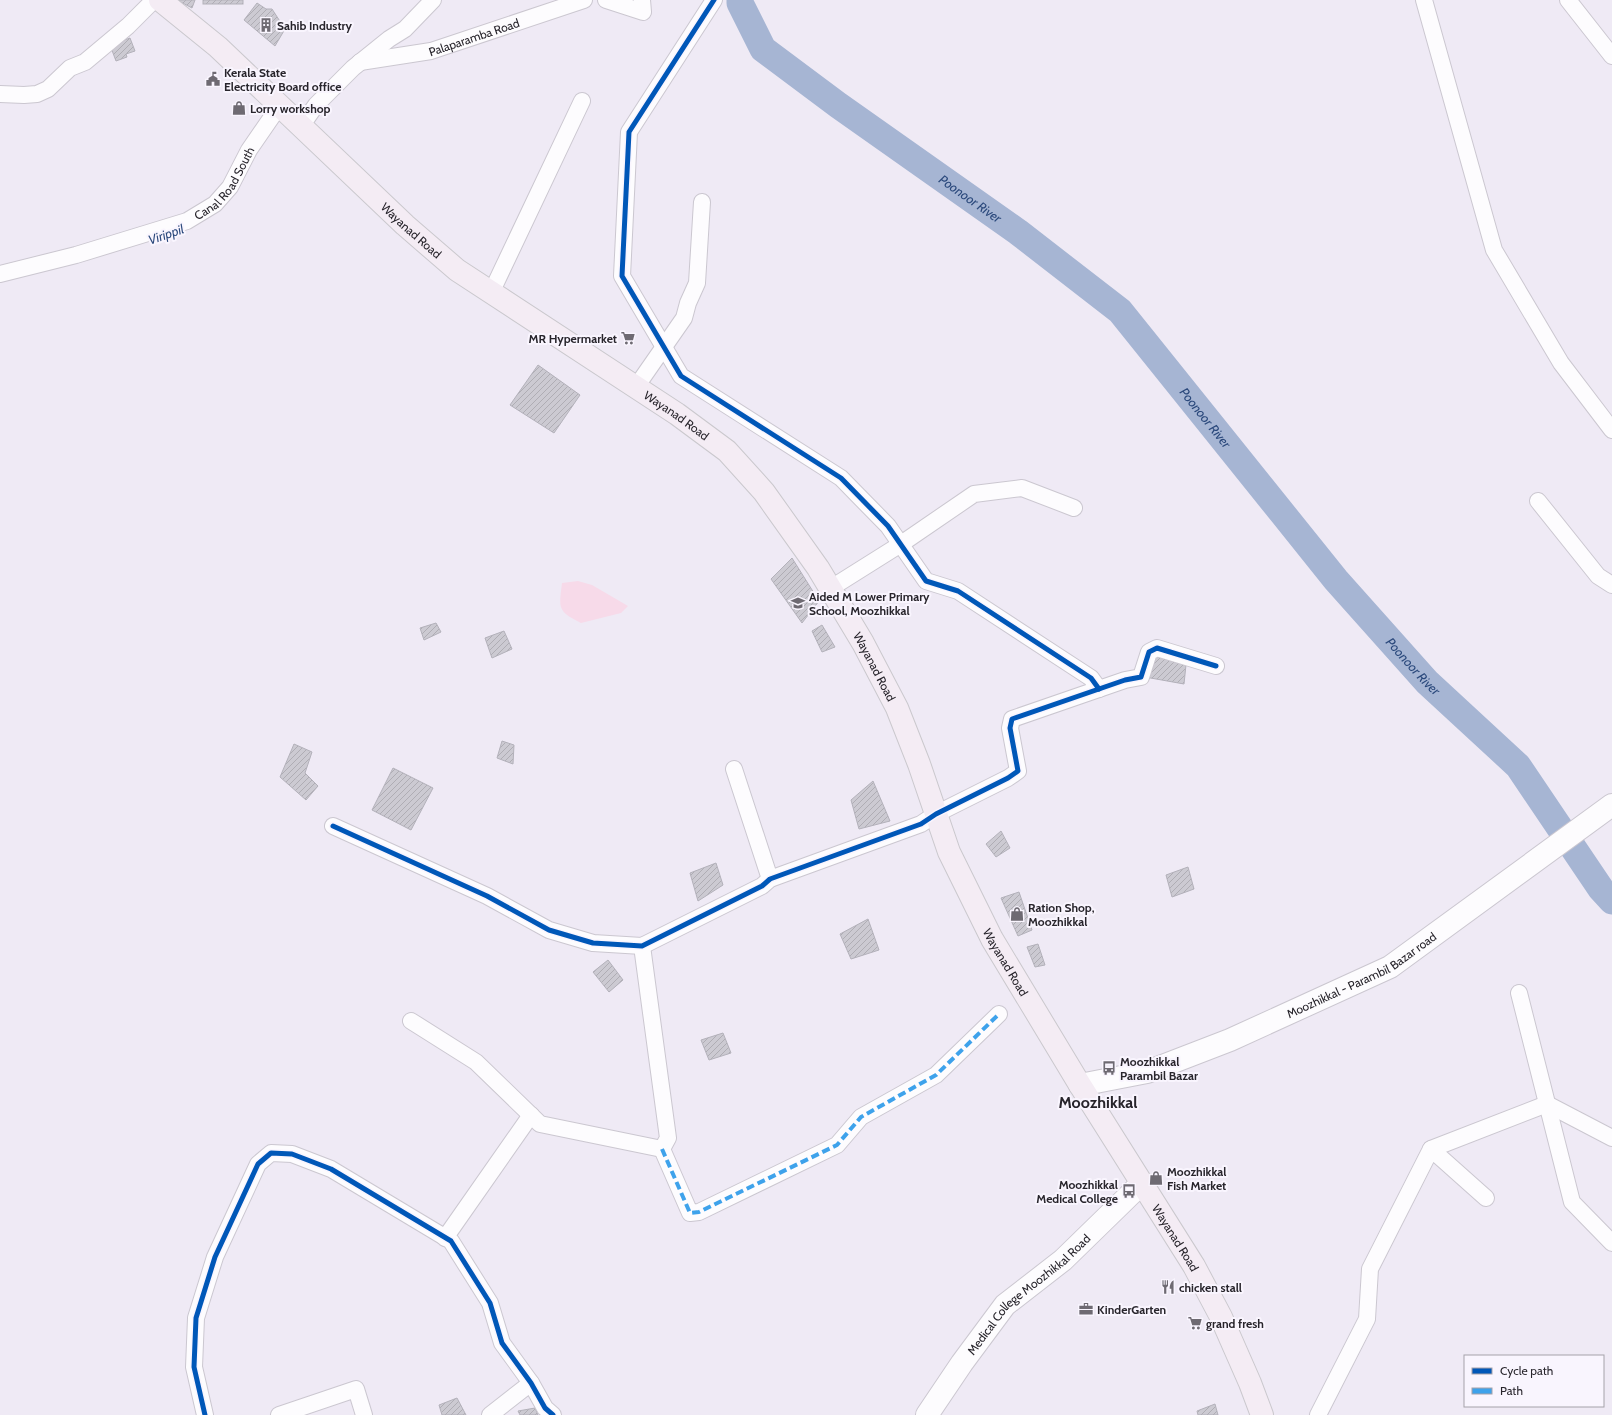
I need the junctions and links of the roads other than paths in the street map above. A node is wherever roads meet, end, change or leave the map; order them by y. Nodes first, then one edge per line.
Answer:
1 (154, 0) edge
2 (160, 0) edge
3 (433, 0) edge
4 (584, 0) edge
5 (606, 0) edge
6 (642, 0) edge
7 (714, 0) edge
8 (1424, 0) edge
9 (1568, 0) edge
10 (1612, 56) edge
11 (360, 62) junction
12 (0, 94) edge
13 (582, 101) dead end
14 (280, 105) junction
15 (302, 125) junction
16 (702, 202) dead end
17 (0, 274) edge
18 (491, 293) junction
19 (664, 348) junction
20 (636, 387) junction
21 (1612, 430) edge
22 (1538, 501) dead end
23 (1074, 508) dead end
24 (901, 544) junction
25 (1612, 585) edge
26 (831, 588) junction
27 (1216, 666) dead end
28 (1099, 689) junction
29 (734, 769) dead end
30 (1612, 805) edge
31 (936, 814) junction
32 (333, 826) dead end
33 (770, 879) junction
34 (642, 946) junction
35 (1519, 993) dead end
36 (999, 1014) dead end
37 (411, 1021) dead end
38 (1080, 1085) junction
39 (1547, 1104) junction
40 (530, 1115) junction
41 (1612, 1138) edge
42 (662, 1149) junction
43 (1431, 1149) junction
44 (1142, 1184) junction
45 (1486, 1198) dead end
46 (445, 1238) junction
47 (1612, 1243) edge
48 (531, 1384) junction
49 (206, 1415) edge
50 (279, 1415) edge
51 (364, 1415) edge
52 (490, 1415) edge
53 (553, 1415) edge
54 (927, 1415) edge
55 (1262, 1415) edge
56 (1318, 1415) edge

1 - 12 street
2 - 14 highway, Wayanad Road
3 - 11 street
4 - 11 street, Palaparamba Road
5 - 6 street
7 - 19 street
8 - 21 street
9 - 10 street
11 - 15 street
13 - 18 street
14 - 15 highway, Wayanad Road
14 - 17 street, Canal Road South
15 - 18 highway, Wayanad Road
16 - 19 street
18 - 20 highway, Wayanad Road
19 - 20 street
19 - 24 street
20 - 26 highway, Wayanad Road
22 - 25 street
23 - 24 street
24 - 26 street
24 - 28 street
26 - 31 highway, Wayanad Road
27 - 28 street
28 - 31 street
29 - 33 street
30 - 38 main road, Moozhikkal - Parambil Bazar road
31 - 33 street
31 - 38 highway, Wayanad Road
32 - 34 street
33 - 34 street
34 - 42 street
35 - 39 street
36 - 42 street
37 - 40 street
38 - 44 highway, Wayanad Road
39 - 41 street
39 - 43 street
39 - 47 street
40 - 42 street
40 - 46 street
43 - 45 street
43 - 56 street
44 - 54 main road, Medical College Moozhikkal Road
44 - 55 highway, Wayanad Road
46 - 48 street
46 - 49 street
48 - 52 street
48 - 53 street
50 - 51 street

